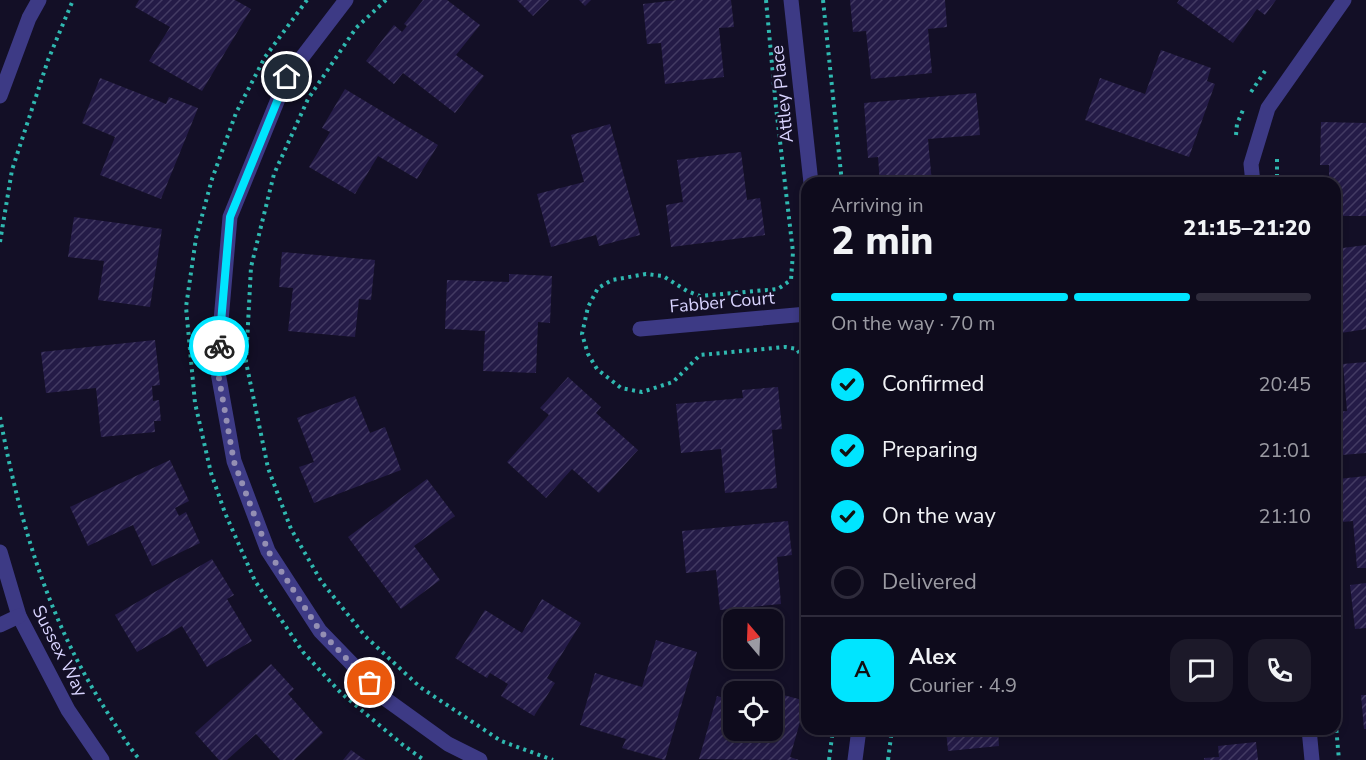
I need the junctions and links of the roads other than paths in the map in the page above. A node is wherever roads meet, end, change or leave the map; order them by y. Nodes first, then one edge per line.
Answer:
1 (39, 0) edge
2 (346, 0) edge
3 (791, 0) edge
4 (1344, 0) edge
5 (0, 96) edge
6 (811, 177) edge
7 (1252, 177) edge
8 (801, 315) edge
9 (640, 329) dead end
10 (0, 552) edge
11 (19, 616) junction
12 (0, 625) edge
13 (858, 735) edge
14 (1310, 735) edge
15 (102, 760) edge
16 (480, 760) edge
17 (855, 760) edge
18 (1312, 760) edge

1 - 5 street
2 - 16 street
3 - 6 street, Attley Place
4 - 7 street
8 - 9 street, Fabber Court
10 - 11 street, Sussex Way
11 - 12 street
11 - 15 street, Sussex Way
13 - 17 street
14 - 18 street

